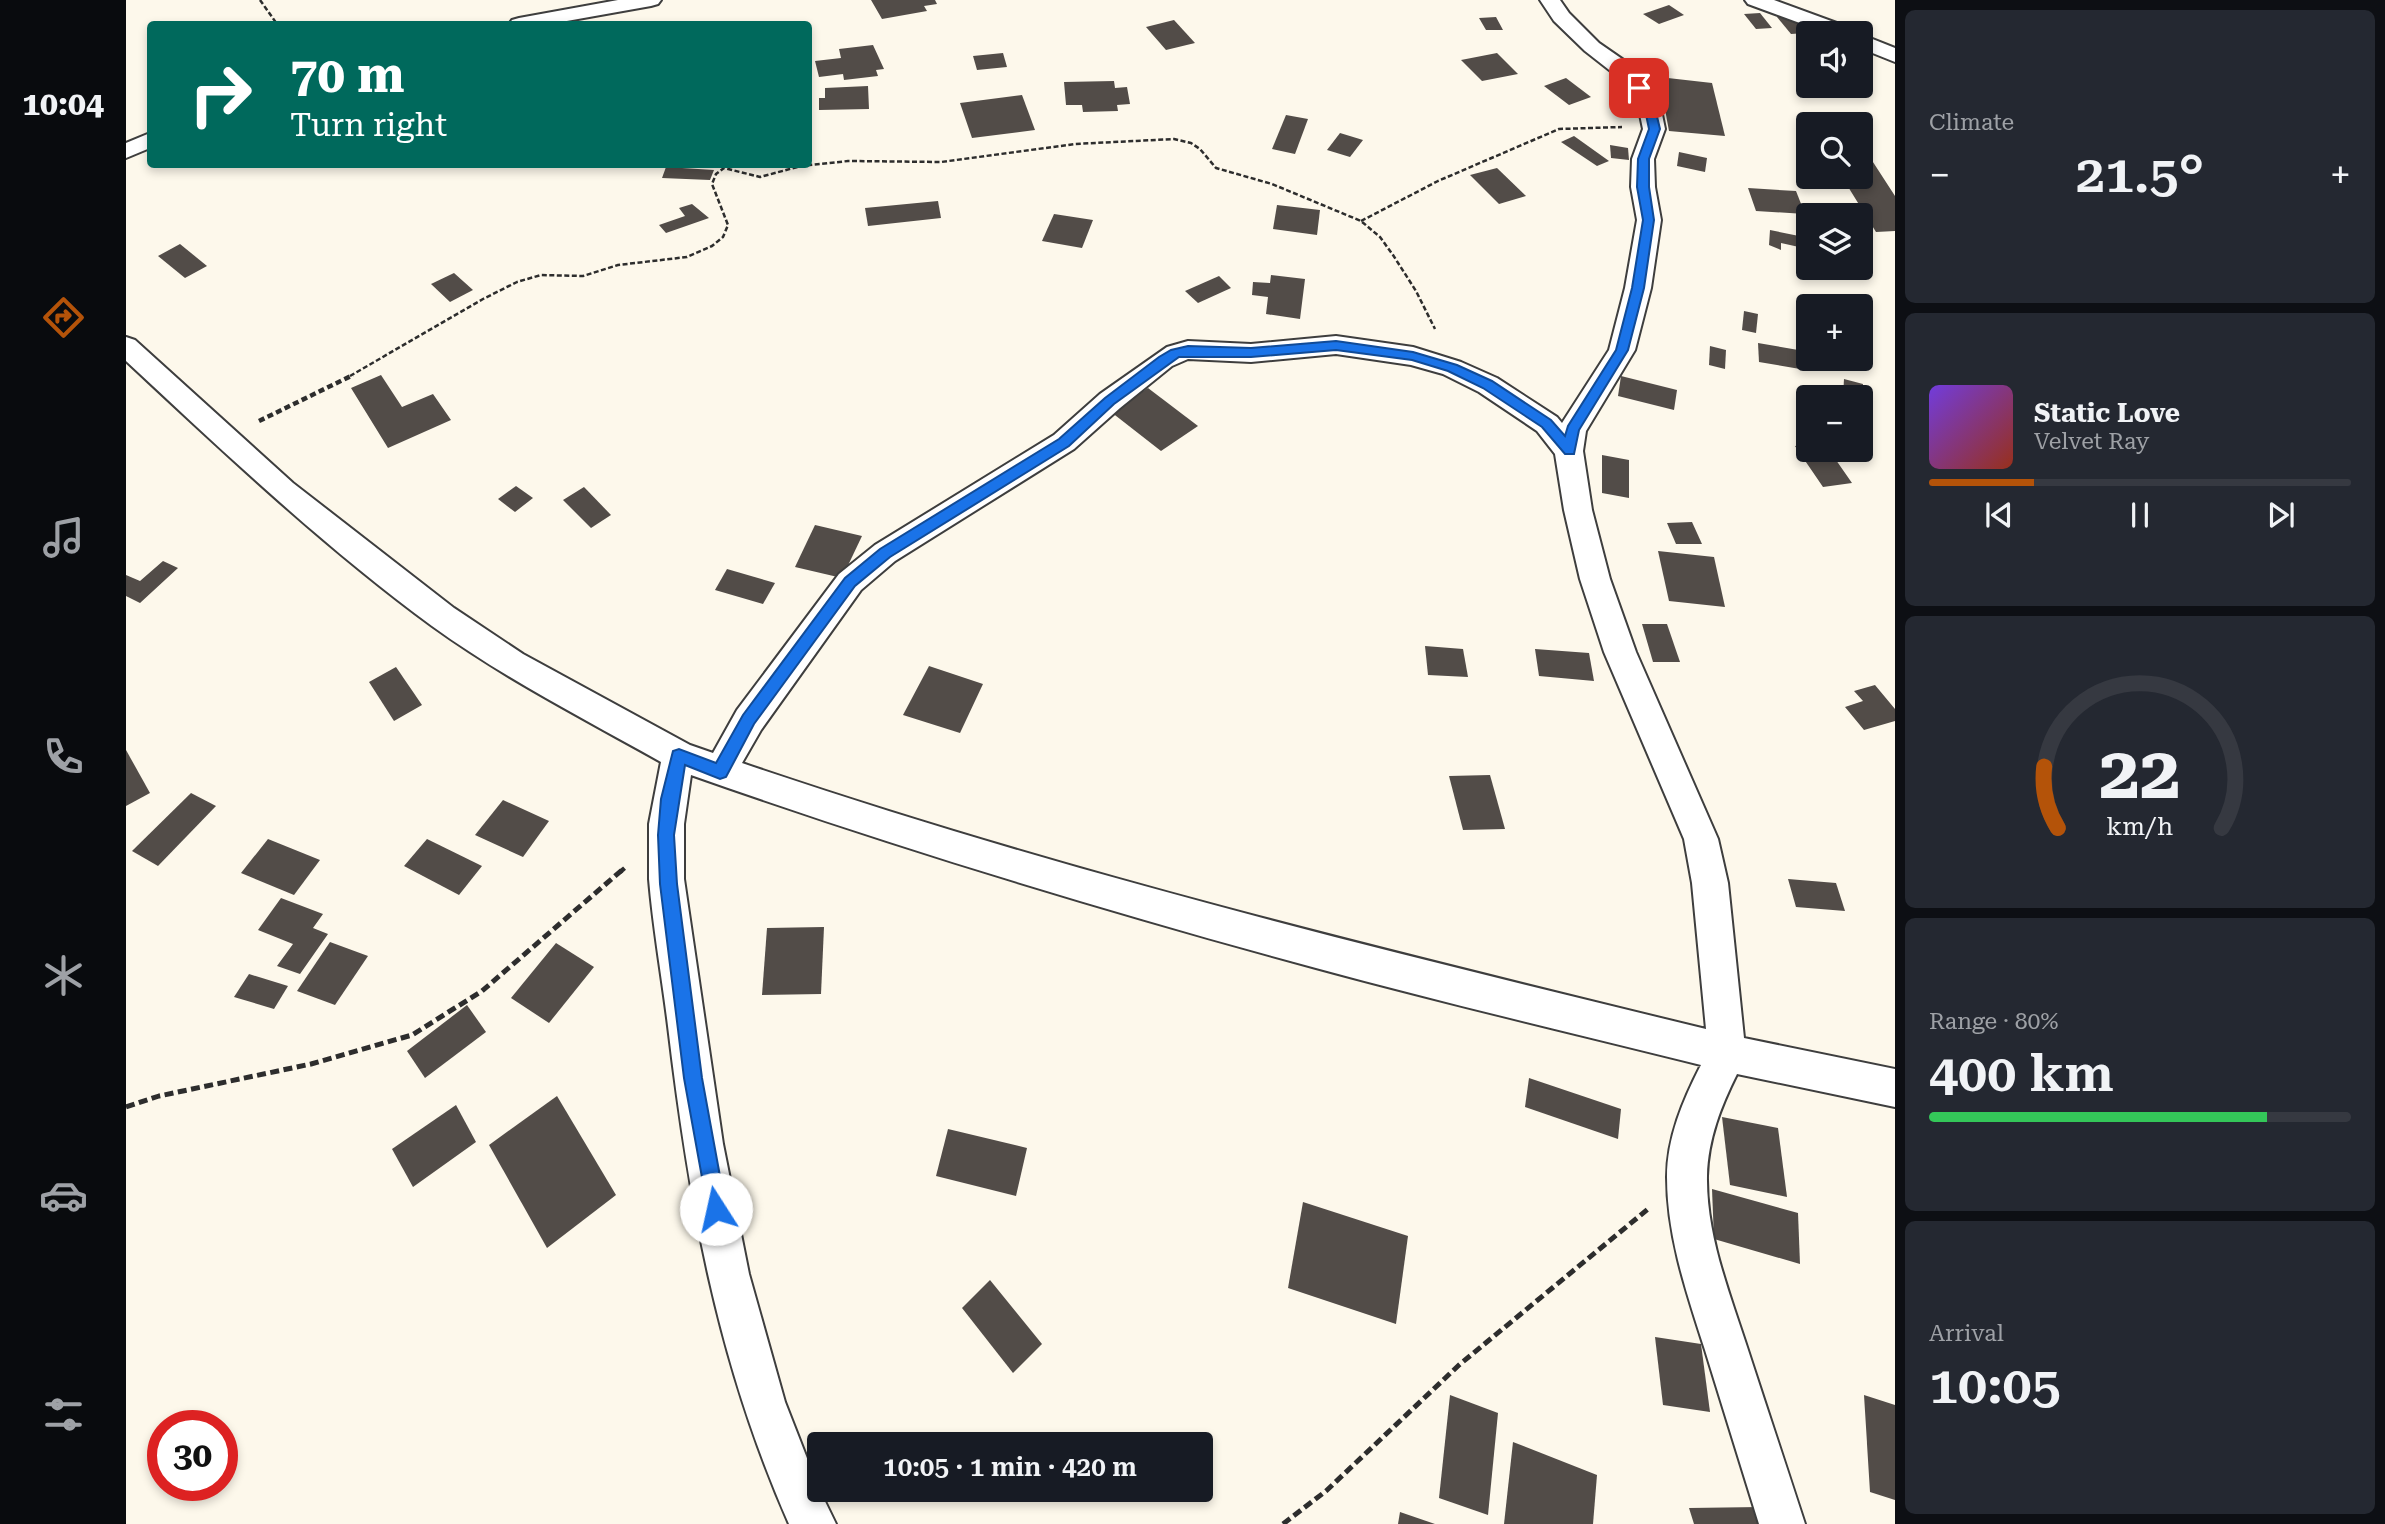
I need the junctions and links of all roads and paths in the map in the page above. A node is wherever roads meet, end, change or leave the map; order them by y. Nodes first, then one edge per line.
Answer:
1 (260, 0) edge
2 (652, 0) edge
3 (1550, 0) edge
4 (1755, 0) edge
5 (275, 21) edge
6 (536, 21) edge
7 (1813, 21) edge
8 (1873, 46) edge
9 (1895, 56) edge
10 (1654, 129) junction
11 (147, 141) edge
12 (126, 151) edge
13 (812, 165) edge
14 (724, 168) edge
15 (724, 168) edge
16 (794, 168) edge
17 (1361, 221) junction
18 (126, 346) edge
19 (1452, 368) junction
20 (226, 437) junction
21 (1569, 451) junction
22 (679, 756) junction
23 (720, 772) junction
24 (666, 835) junction
25 (1727, 1053) junction
26 (1895, 1088) edge
27 (126, 1107) edge
28 (1687, 1176) junction
29 (813, 1524) edge
30 (1283, 1524) edge
31 (1782, 1524) edge

1 - 5 path
2 - 6 street
3 - 10 street
4 - 7 street
8 - 9 street
10 - 17 path
10 - 21 street
11 - 12 street
13 - 17 path
14 - 16 path
15 - 20 path
17 - 19 path
18 - 20 street
19 - 21 street
19 - 23 street
20 - 22 street
21 - 25 street
22 - 23 street
22 - 24 street
23 - 25 street
24 - 27 path
24 - 29 street
25 - 26 street
25 - 28 street
28 - 30 path
28 - 31 street

